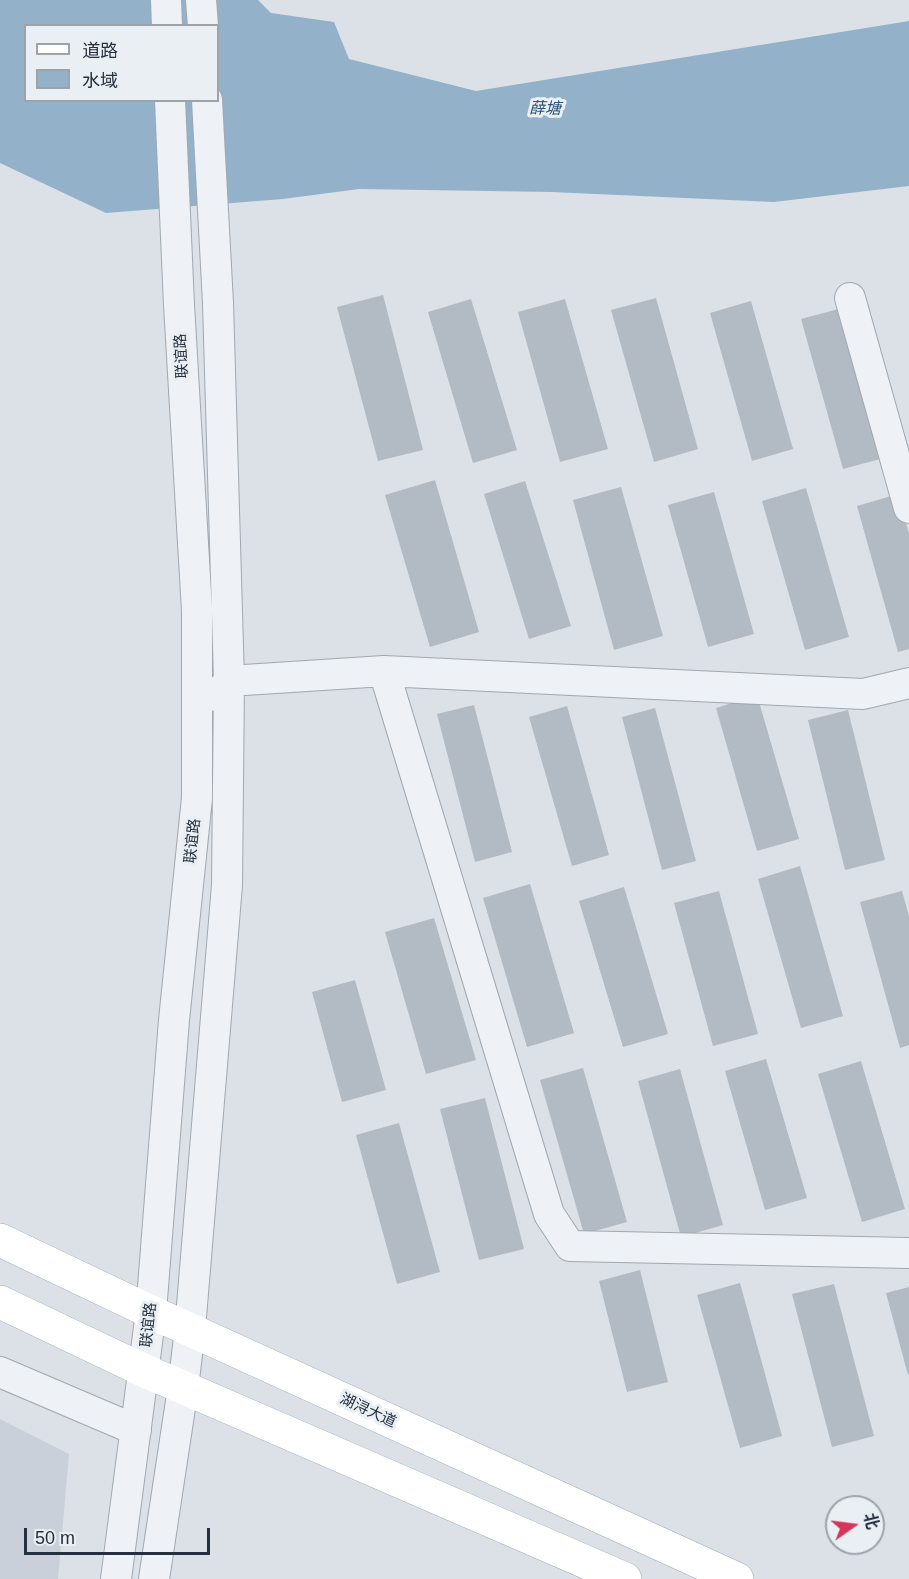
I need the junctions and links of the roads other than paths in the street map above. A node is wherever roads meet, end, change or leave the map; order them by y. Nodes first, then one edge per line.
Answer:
1 (166, 0) edge
2 (201, 0) edge
3 (167, 24) edge
4 (203, 24) edge
5 (170, 102) edge
6 (207, 102) edge
7 (850, 298) dead end
8 (909, 508) edge
9 (384, 672) junction
10 (229, 681) junction
11 (909, 683) edge
12 (197, 716) junction
13 (0, 1240) edge
14 (909, 1253) edge
15 (0, 1302) edge
16 (151, 1312) junction
17 (190, 1329) junction
18 (143, 1370) junction
19 (0, 1372) edge
20 (183, 1388) junction
21 (136, 1430) junction
22 (116, 1579) edge
23 (154, 1579) edge
24 (625, 1579) edge
25 (737, 1579) edge

1 - 3 street
2 - 4 street
5 - 12 street, 联谊路
6 - 10 street
7 - 8 street
9 - 10 street
9 - 11 street
9 - 14 street
10 - 12 street
10 - 17 street
12 - 16 street, 联谊路
13 - 16 main road, 湖浔大道
15 - 18 main road
16 - 17 main road, 湖浔大道
16 - 18 street, 联谊路
17 - 20 street
17 - 25 main road, 湖浔大道
18 - 20 main road
18 - 21 street, 联谊路
19 - 21 street
20 - 23 street
20 - 24 main road
21 - 22 street, 联谊路

